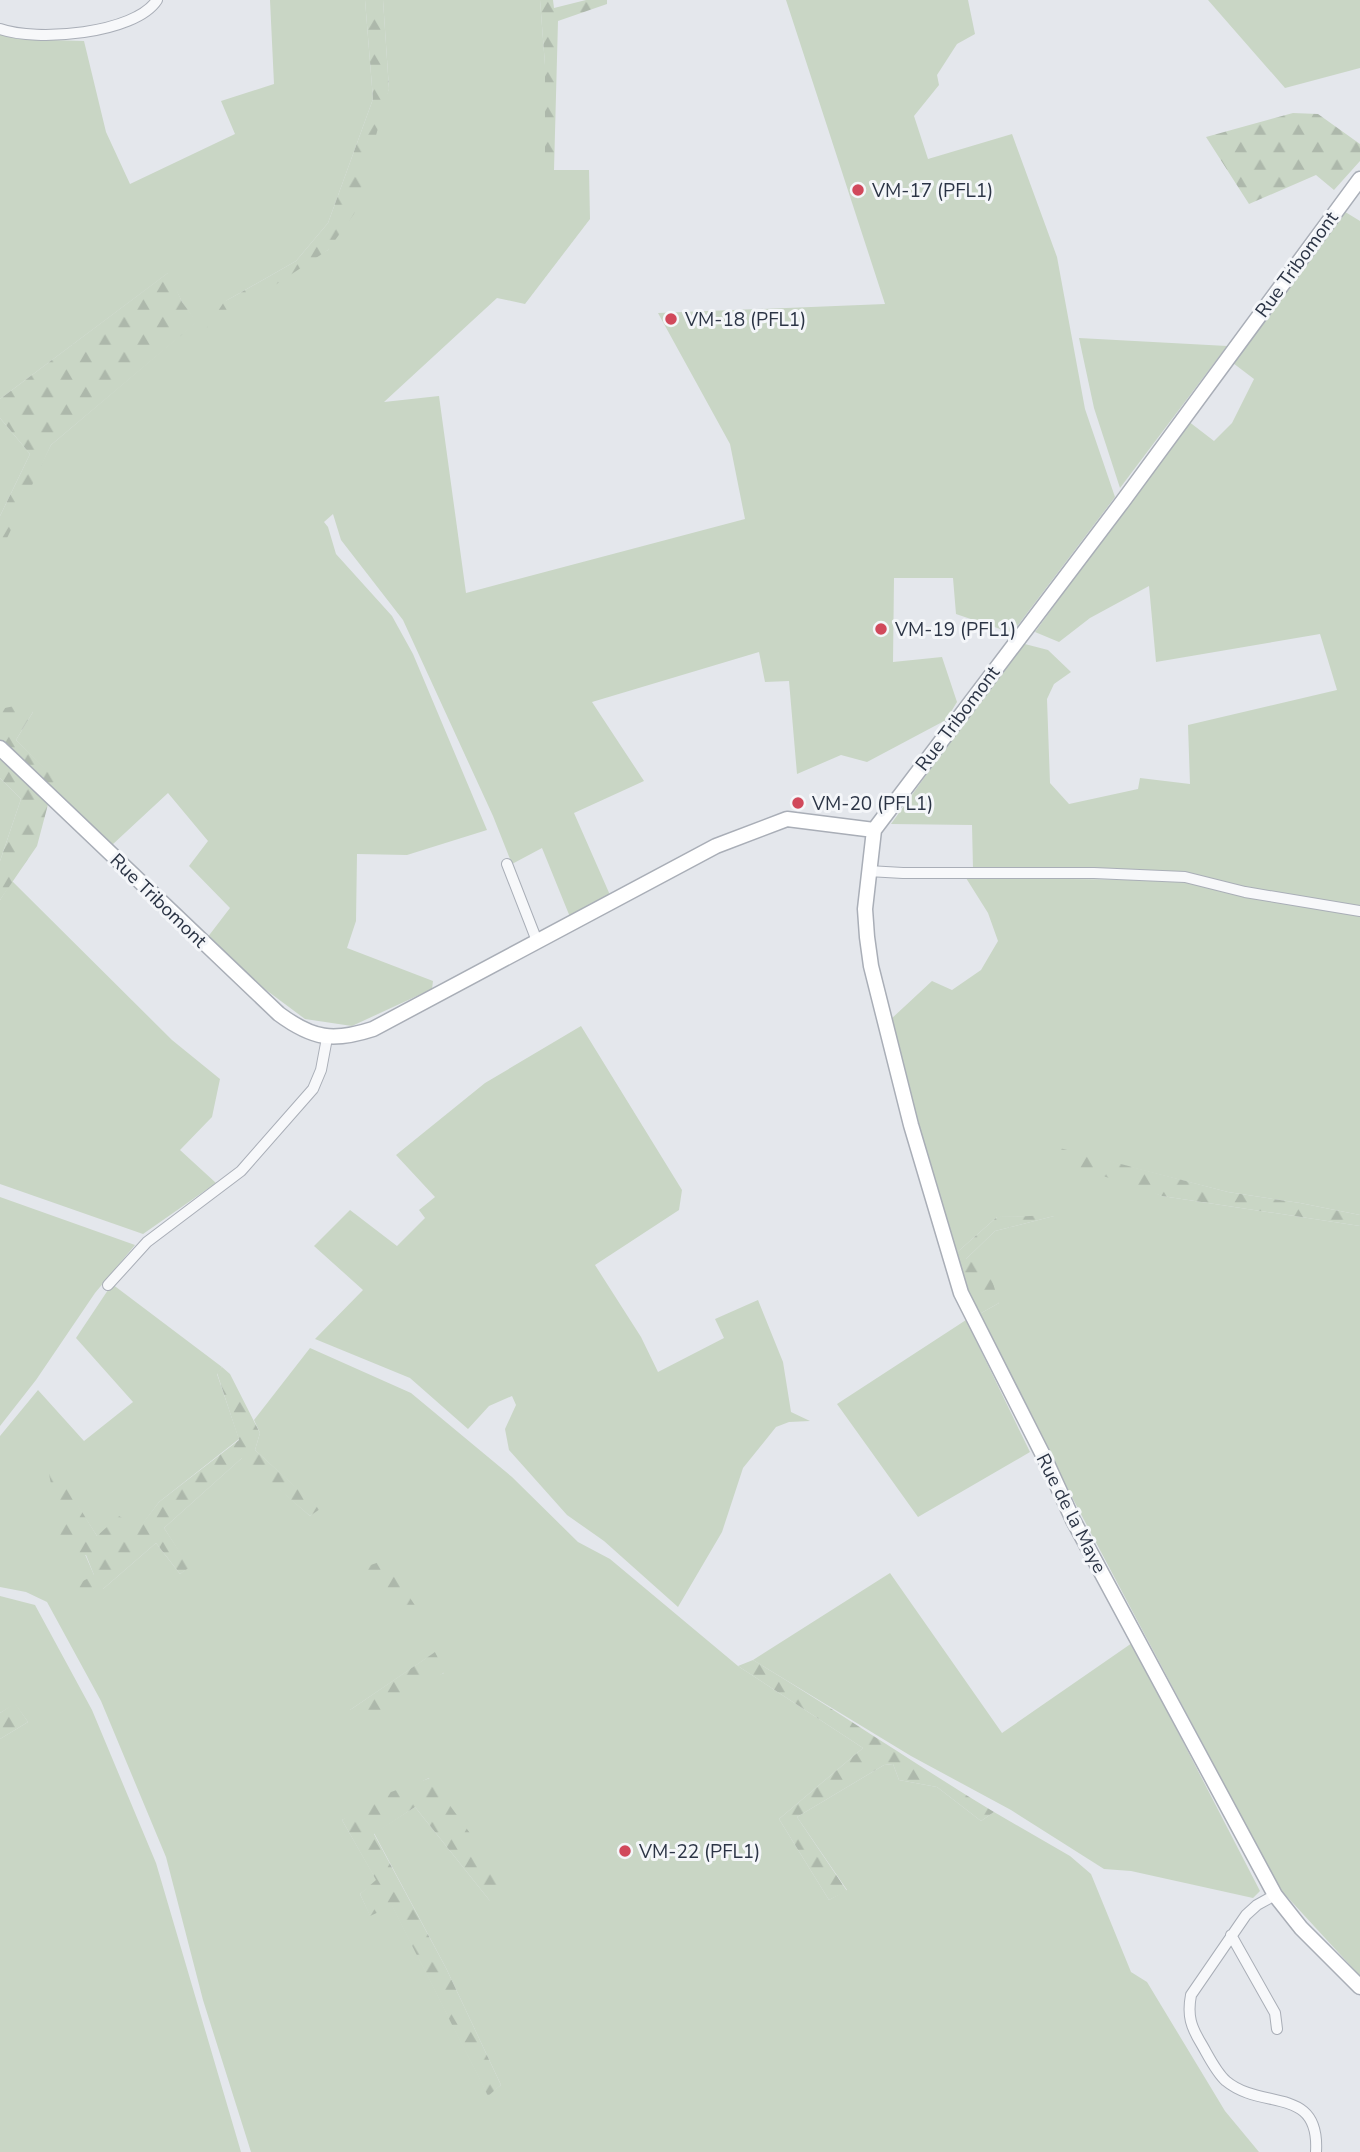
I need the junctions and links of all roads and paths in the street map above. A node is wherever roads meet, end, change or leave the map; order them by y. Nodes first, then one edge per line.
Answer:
1 (157, 0) edge
2 (0, 29) edge
3 (1360, 179) edge
4 (0, 748) edge
5 (874, 830) junction
6 (507, 864) dead end
7 (868, 870) junction
8 (1360, 911) edge
9 (537, 941) junction
10 (327, 1038) junction
11 (108, 1285) dead end
12 (1275, 1895) junction
13 (1231, 1935) junction
14 (1360, 1987) edge
15 (1277, 2029) dead end
16 (1316, 2152) edge

1 - 2 street
3 - 5 street, Rue Tribomont
4 - 10 street, Rue Tribomont
5 - 7 street, Rue de la Maye
5 - 9 street
6 - 9 street
7 - 8 street
7 - 12 street, Rue de la Maye
9 - 10 street
10 - 11 street
12 - 13 street
12 - 14 street, Rue de la Maye
13 - 15 street
13 - 16 street

